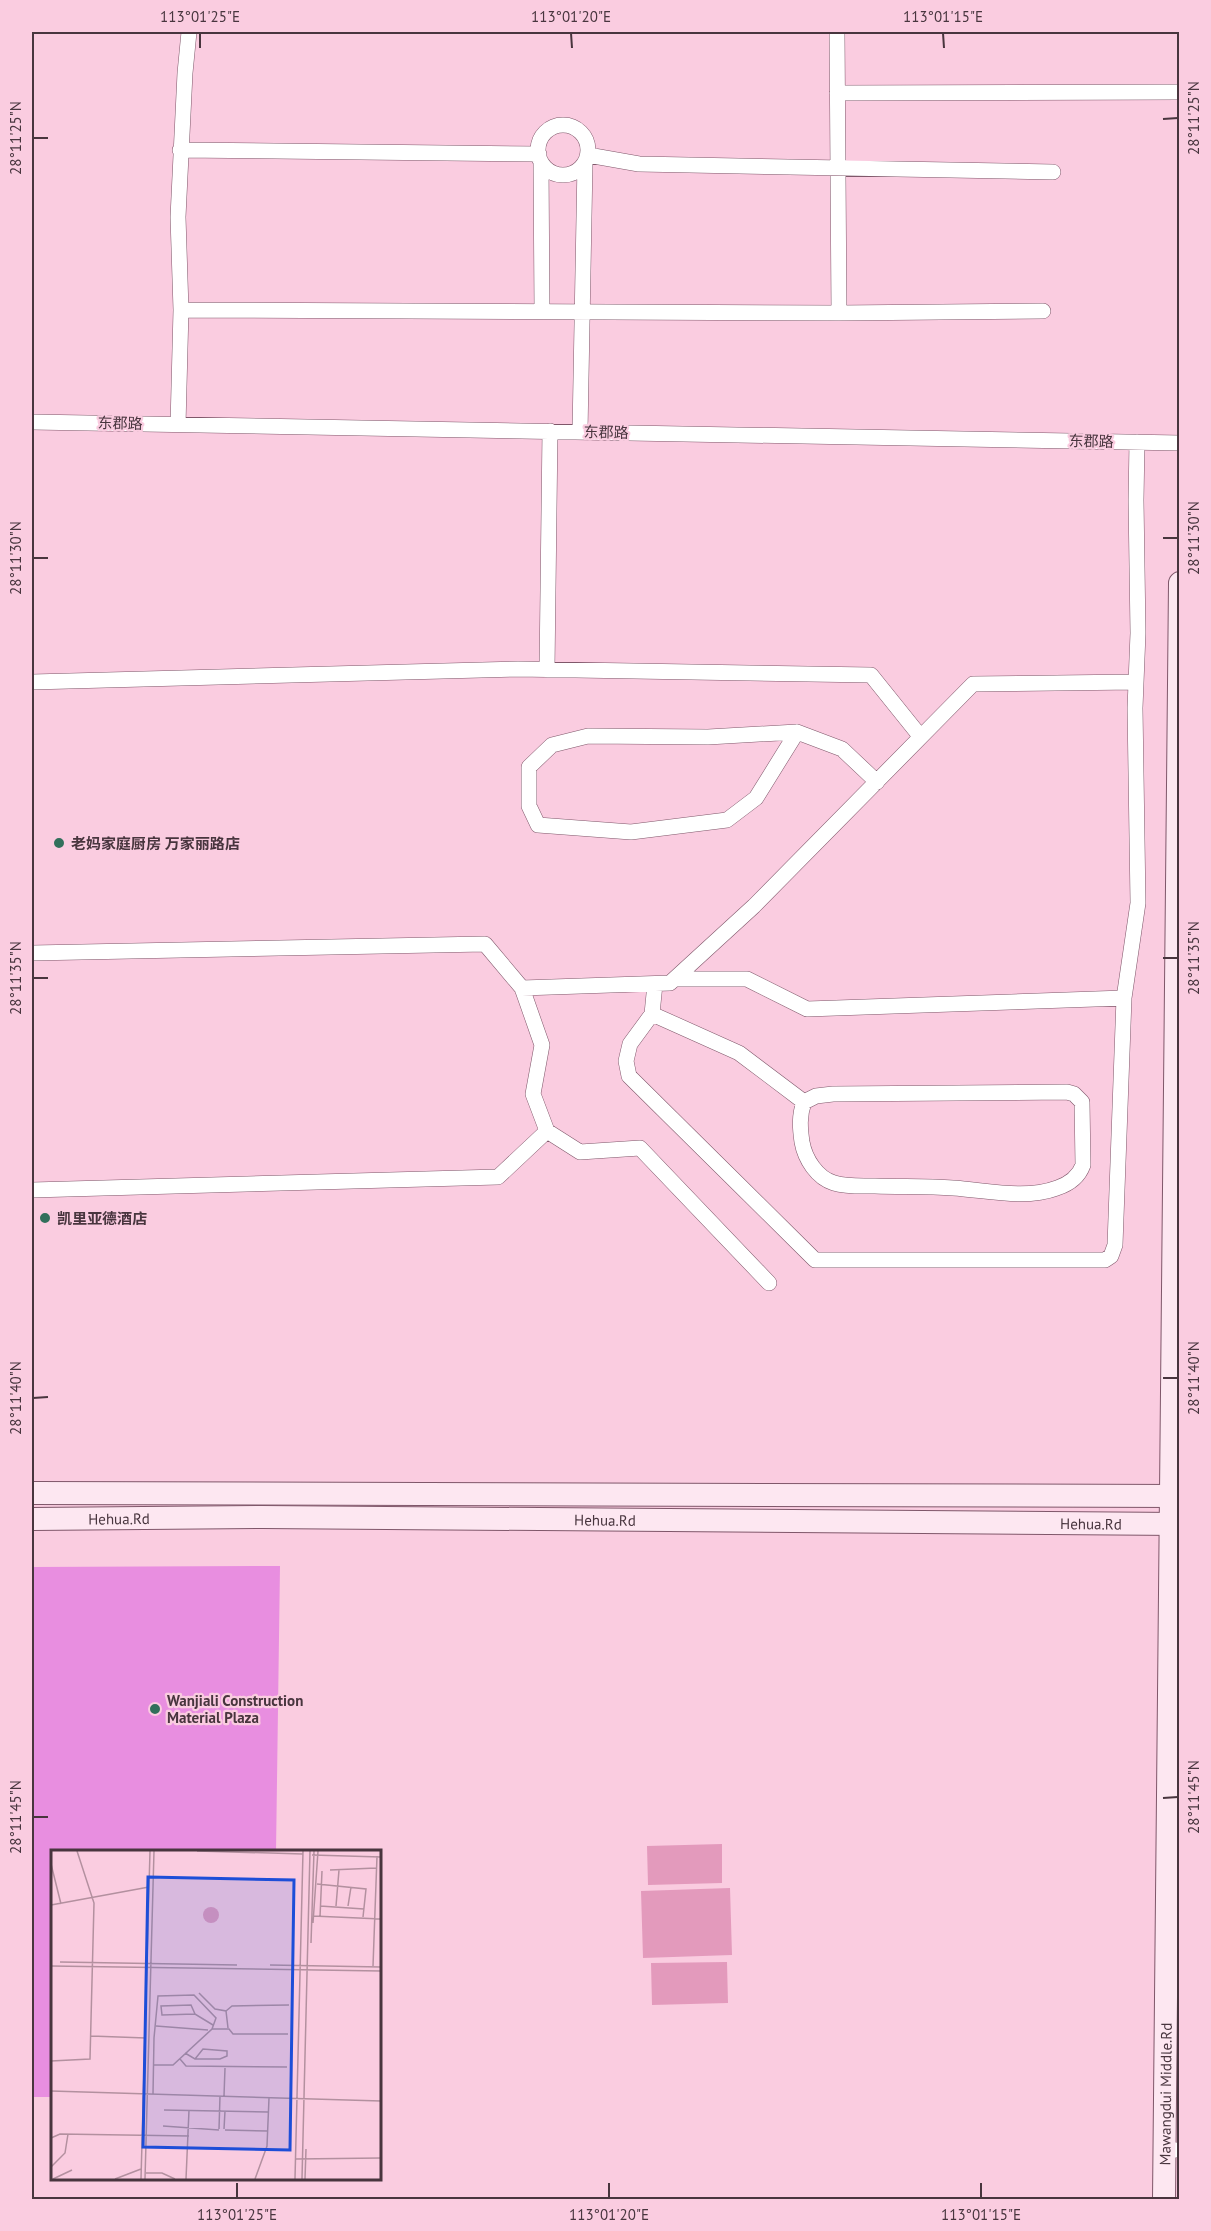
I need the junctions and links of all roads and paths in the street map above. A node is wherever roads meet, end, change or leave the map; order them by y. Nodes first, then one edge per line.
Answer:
1 (189, 32) edge
2 (837, 32) edge
3 (1179, 92) edge
4 (837, 93) junction
5 (180, 150) junction
6 (540, 158) junction
7 (586, 159) junction
8 (838, 168) junction
9 (1053, 172) dead end
10 (181, 310) junction
11 (542, 311) junction
12 (1043, 311) dead end
13 (582, 312) junction
14 (839, 313) junction
15 (32, 422) edge
16 (177, 424) junction
17 (550, 431) junction
18 (580, 432) junction
19 (1137, 442) junction
20 (1179, 443) edge
21 (1179, 583) edge
22 (547, 670) junction
23 (32, 682) edge
24 (1135, 682) junction
25 (797, 732) junction
26 (920, 736) junction
27 (876, 782) junction
28 (32, 953) edge
29 (676, 979) junction
30 (655, 984) junction
31 (522, 988) junction
32 (1124, 998) junction
33 (652, 1014) junction
34 (804, 1102) junction
35 (547, 1131) junction
36 (32, 1190) edge
37 (769, 1282) dead end
38 (32, 1492) edge
39 (1175, 1496) edge
40 (32, 1519) edge
41 (1175, 1524) edge
42 (1172, 2150) edge
43 (1164, 2199) edge

1 - 5 street
2 - 4 street
3 - 4 street
4 - 8 street
5 - 6 street
5 - 10 street
6 - 7 street
6 - 7 street
6 - 11 street
7 - 8 street
7 - 13 street
8 - 9 street
8 - 14 street
10 - 11 street
10 - 16 street
11 - 13 street
12 - 14 street
13 - 14 street
13 - 18 street
15 - 16 street, 东郡路
16 - 17 street, 东郡路
17 - 18 street, 东郡路
17 - 22 street
18 - 19 street, 东郡路
19 - 20 street, 东郡路
19 - 24 street
21 - 39 main road, Mawangdui Middle.Rd
22 - 23 street
22 - 26 street
24 - 26 street
24 - 32 street
25 - 25 street
25 - 27 street
26 - 27 street
27 - 29 street
28 - 31 street
29 - 30 street
29 - 32 street
30 - 31 street
30 - 33 street
31 - 35 street
32 - 33 street
33 - 34 street
34 - 34 street
35 - 36 street
35 - 37 street
38 - 39 main road, Hehua.Rd
39 - 41 main road, Mawangdui Middle.Rd
40 - 41 main road, Hehua.Rd
41 - 42 main road, Mawangdui Middle.Rd
42 - 43 main road, Mawangdui Middle.Rd

